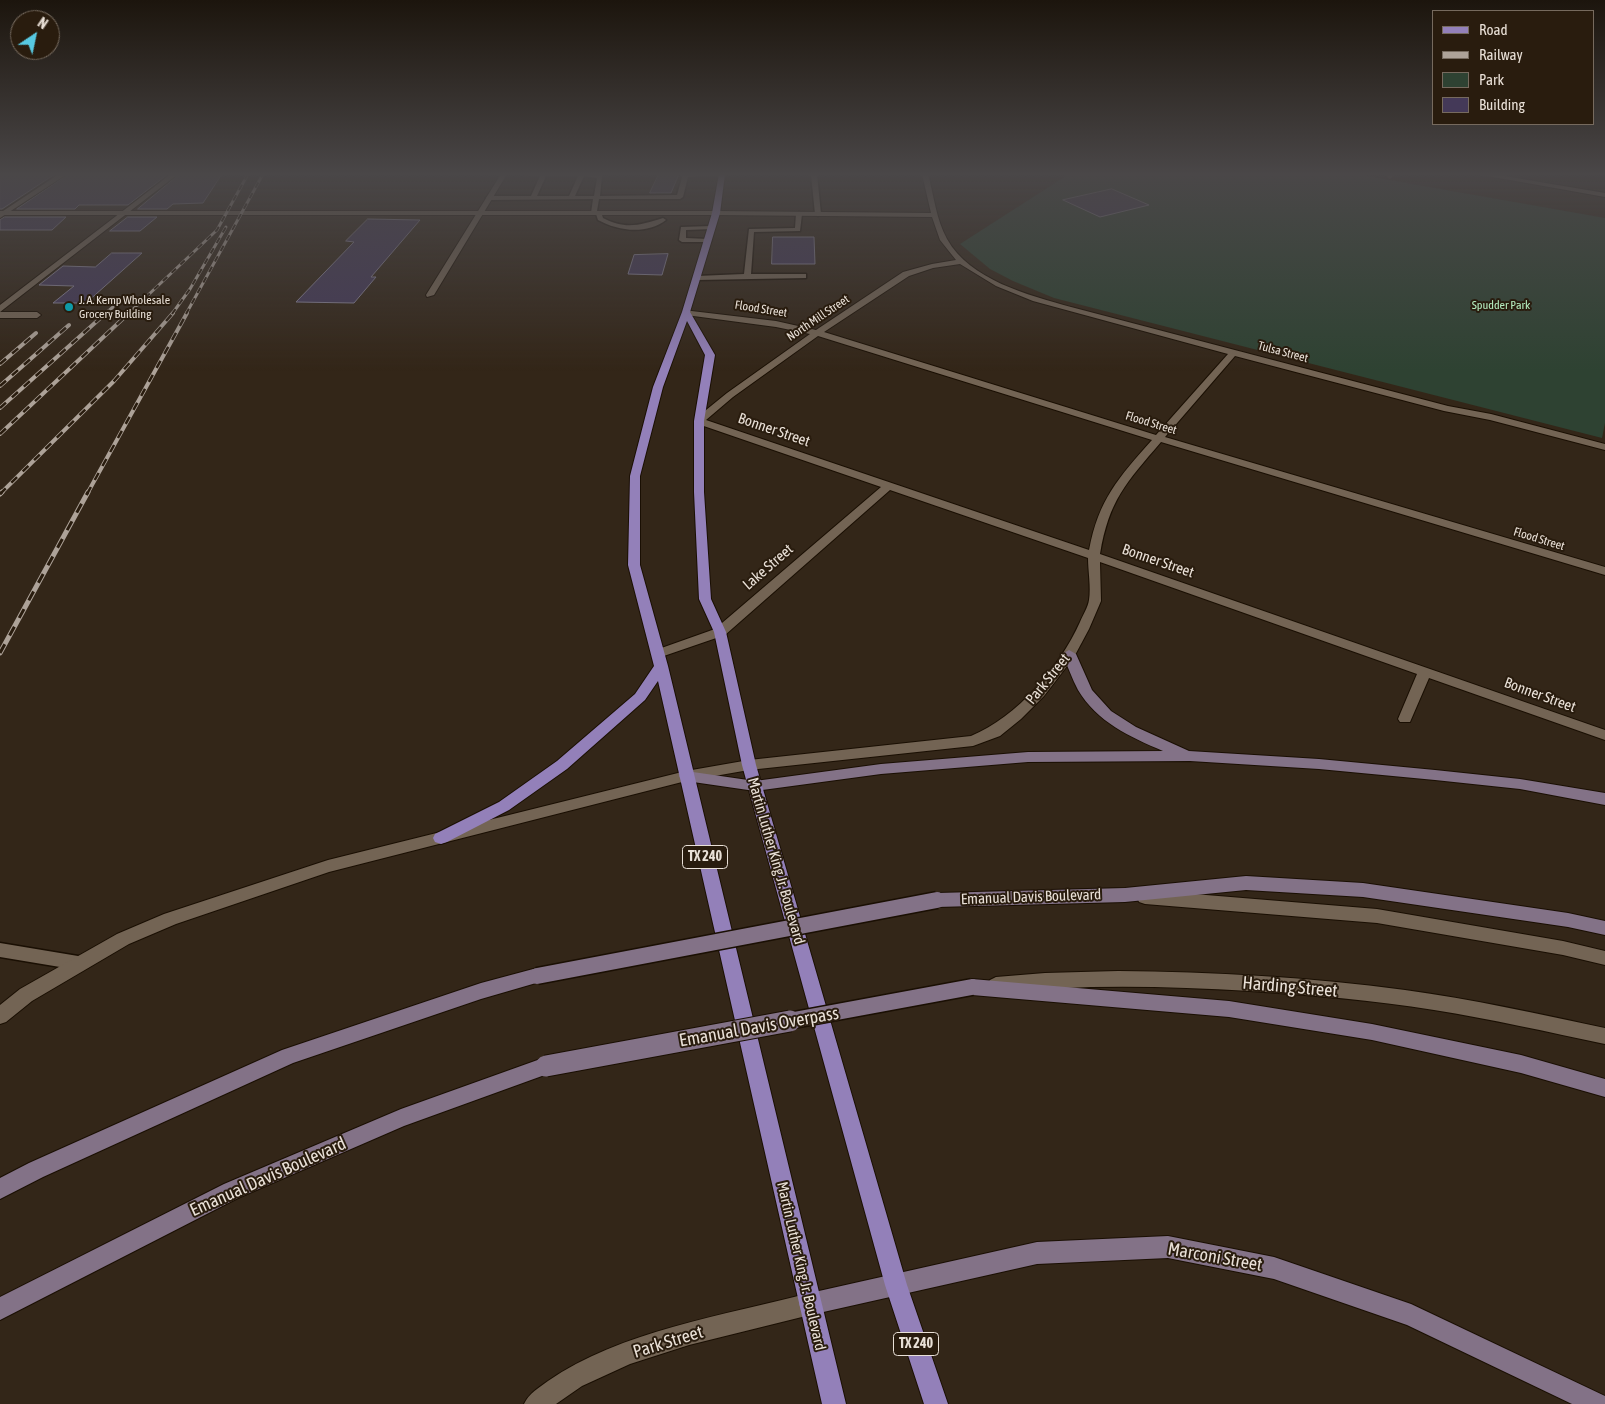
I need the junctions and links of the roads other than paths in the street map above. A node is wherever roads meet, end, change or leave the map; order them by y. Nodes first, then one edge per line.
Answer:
1 (89, 240) edge
2 (463, 240) edge
3 (682, 240) edge
4 (750, 240) edge
5 (943, 240) edge
6 (708, 241) joint
7 (962, 261) junction
8 (747, 276) junction
9 (803, 276) dead end
10 (697, 278) junction
11 (430, 295) dead end
12 (0, 309) edge
13 (686, 312) junction
14 (37, 314) dead end
15 (0, 315) edge
16 (817, 333) junction
17 (1234, 352) junction
18 (699, 421) junction
19 (1160, 439) junction
20 (1605, 447) edge
21 (888, 486) junction
22 (1094, 556) junction
23 (1605, 571) edge
24 (720, 632) junction
25 (1069, 654) junction
26 (659, 660) junction
27 (1425, 671) junction
28 (1405, 719) dead end
29 (1605, 735) edge
30 (1190, 756) junction
31 (749, 765) junction
32 (686, 776) junction
33 (755, 786) junction
34 (1605, 799) edge
35 (441, 838) junction
36 (1125, 895) junction
37 (1605, 928) edge
38 (0, 950) edge
39 (1605, 958) edge
40 (78, 963) junction
41 (972, 987) junction
42 (0, 1016) edge
43 (1605, 1036) edge
44 (546, 1066) joint
45 (1605, 1088) edge
46 (0, 1189) edge
47 (896, 1285) junction
48 (810, 1304) junction
49 (0, 1309) edge
50 (536, 1404) edge
51 (834, 1404) edge
52 (936, 1404) edge
53 (1597, 1404) edge

1 - 12 street
2 - 11 street
3 - 6 lane
4 - 8 lane
5 - 7 street, Tulsa Street
6 - 10 main road, Martin Luther King Jr. Boulevard / TX 240
7 - 16 street, North Mill Street
7 - 17 street, Tulsa Street
8 - 9 lane
8 - 10 lane
10 - 13 main road, Martin Luther King Jr. Boulevard / TX 240
13 - 16 street, Flood Street
13 - 18 main road, Martin Luther King Jr. Boulevard / TX 240
13 - 26 main road, Martin Luther King Jr. Boulevard / TX 240
14 - 15 street
16 - 18 street, North Mill Street
16 - 19 street, Flood Street
17 - 19 street, Park Street
17 - 20 street, Tulsa Street
18 - 21 street, Bonner Street
18 - 24 main road, Martin Luther King Jr. Boulevard / TX 240
19 - 22 street, Park Street
19 - 23 street, Flood Street
21 - 22 street, Bonner Street
21 - 24 street, Lake Street
22 - 25 street, Park Street
22 - 27 street, Bonner Street
24 - 26 street, Lake Street
24 - 31 main road, Martin Luther King Jr. Boulevard / TX 240
25 - 30 main road
25 - 31 street, Park Street
26 - 32 main road, Martin Luther King Jr. Boulevard / TX 240
26 - 35 main road
27 - 28 street
27 - 29 street, Bonner Street
30 - 33 main road
30 - 34 main road
31 - 32 street, Park Street
31 - 33 main road, Martin Luther King Jr. Boulevard / TX 240
32 - 33 main road
32 - 35 street, Park Street
32 - 48 main road, Martin Luther King Jr. Boulevard / TX 240
33 - 47 main road, Martin Luther King Jr. Boulevard / TX 240
35 - 40 street, Park Street
36 - 37 main road, Emanual Davis Boulevard
36 - 39 street
36 - 46 main road, Emanual Davis Boulevard, bridge
38 - 40 lane
40 - 42 street, Park Street
41 - 43 street, Harding Street
41 - 44 main road, Emanual Davis Overpass, bridge
41 - 45 main road, Emanual Davis Overpass
44 - 49 main road, Emanual Davis Boulevard
47 - 48 main road, Marconi Street
47 - 52 main road, Martin Luther King Jr. Boulevard / TX 240
47 - 53 main road, Marconi Street
48 - 50 street, Park Street
48 - 51 main road, Martin Luther King Jr. Boulevard / TX 240

